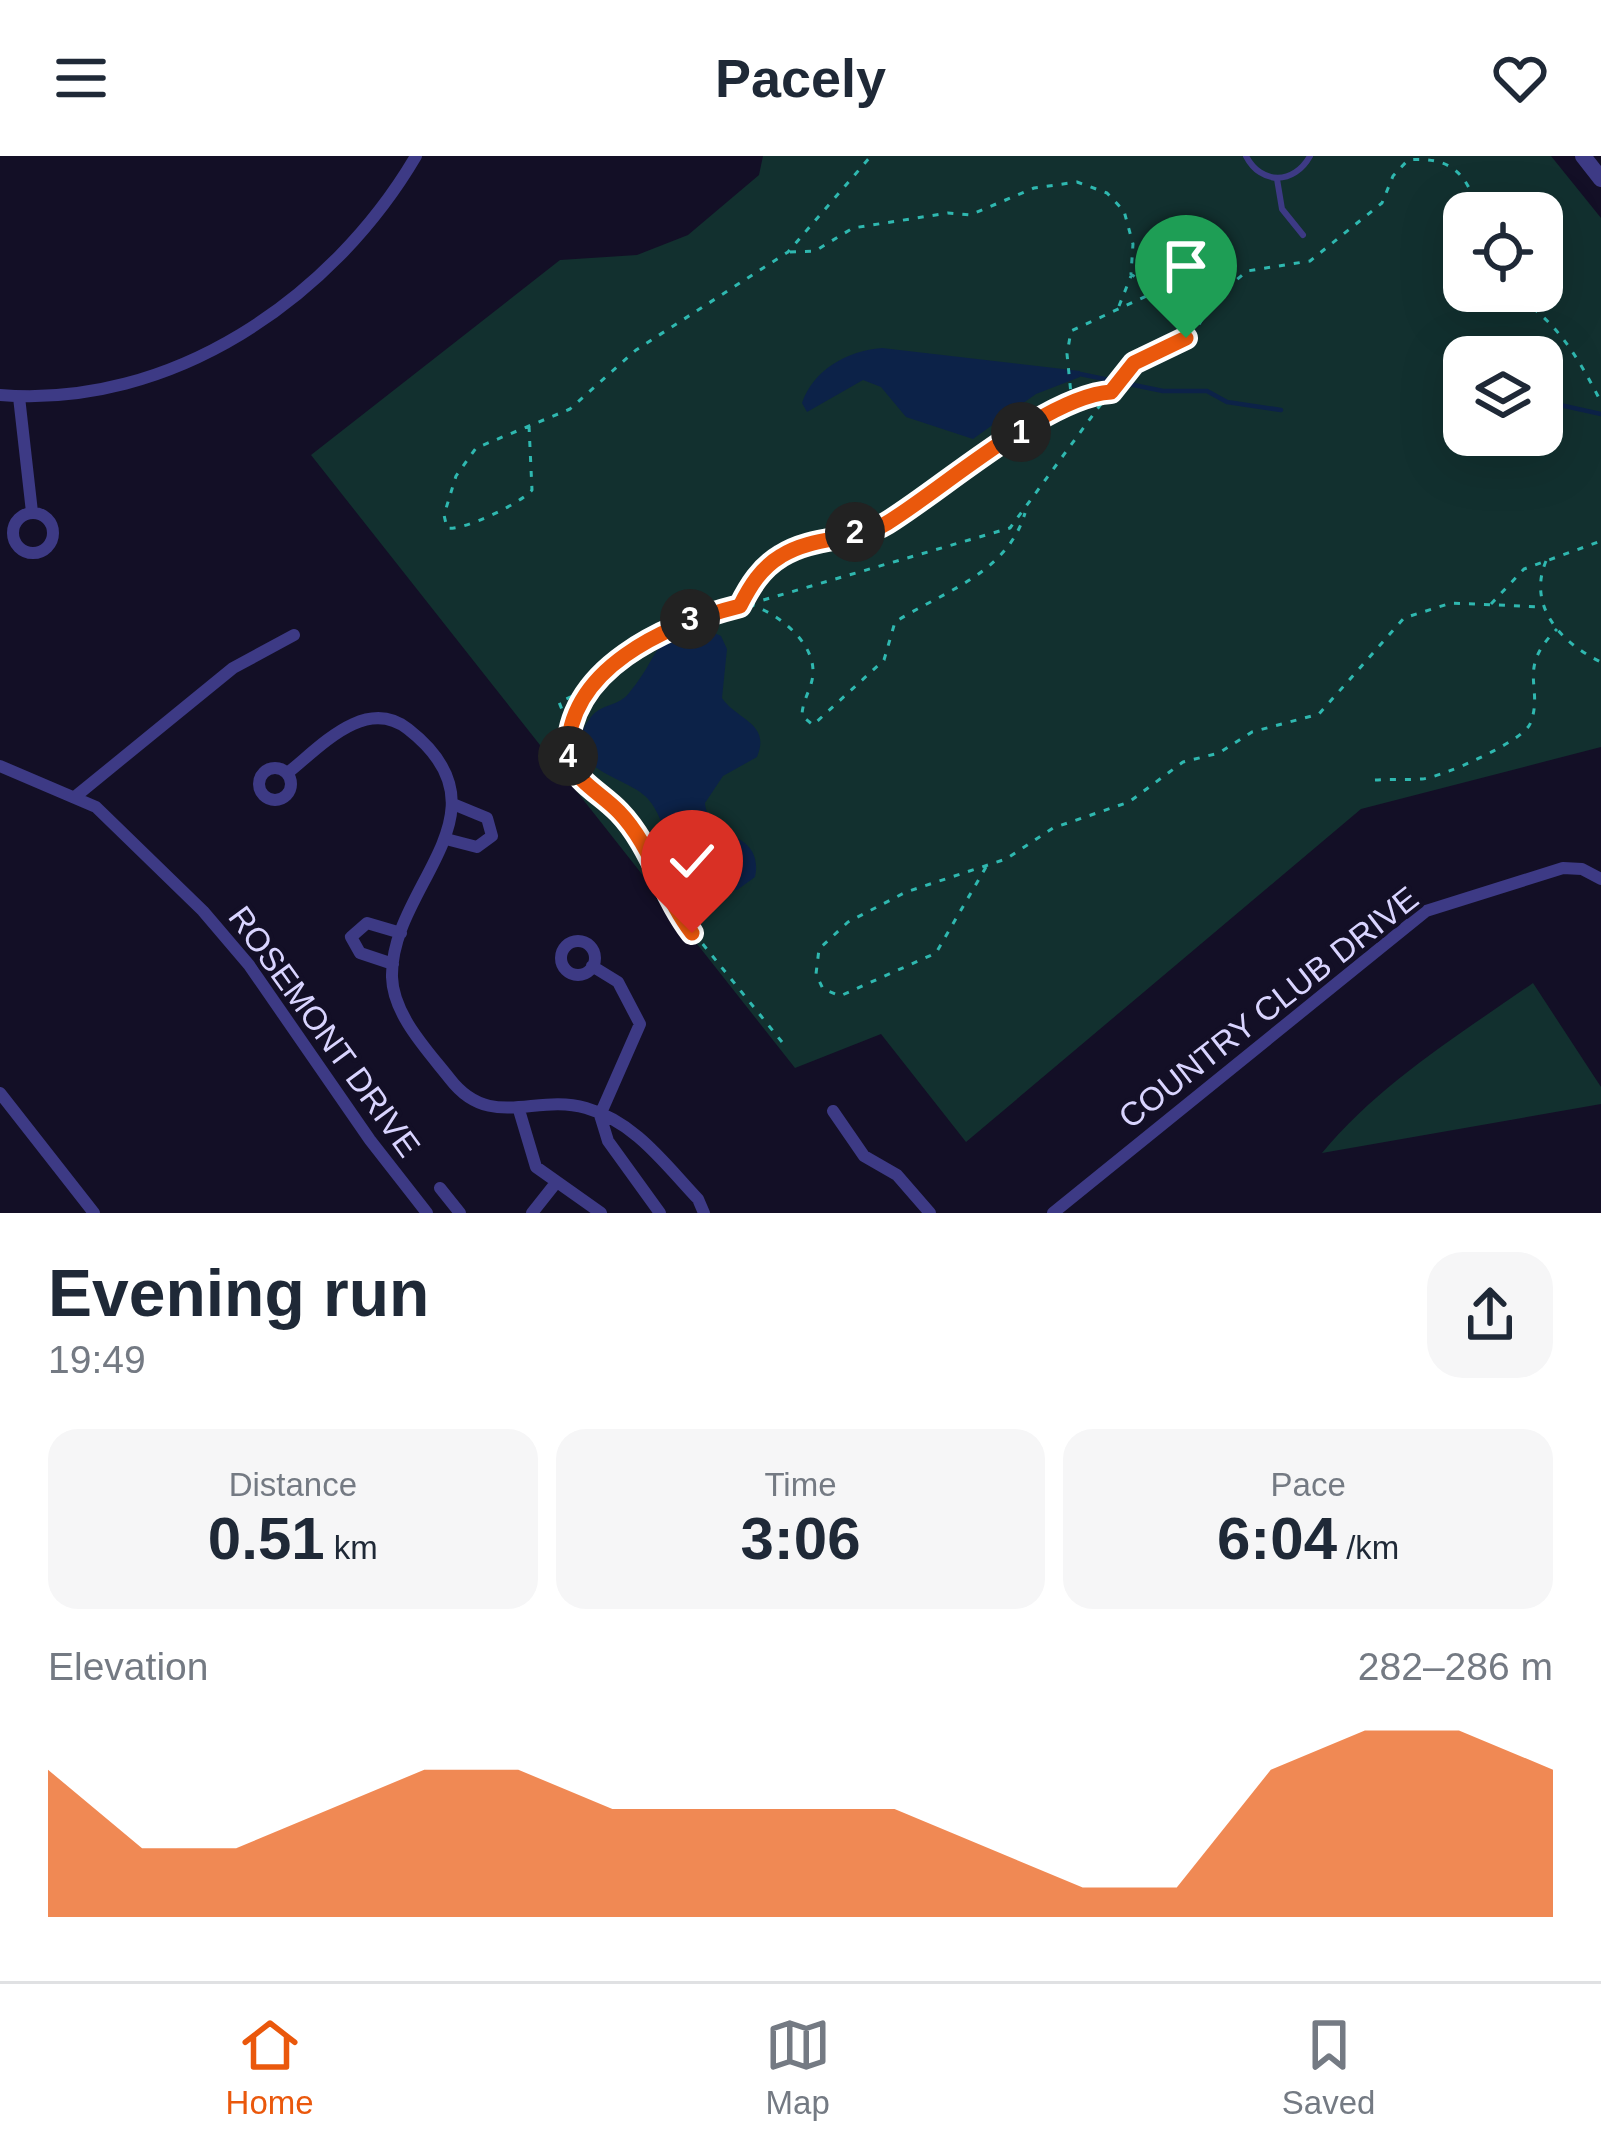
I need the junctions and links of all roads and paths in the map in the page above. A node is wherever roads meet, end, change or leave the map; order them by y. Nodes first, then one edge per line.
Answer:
1 (416, 156) edge
2 (872, 156) edge
3 (1246, 156) edge
4 (1310, 156) edge
5 (1277, 178) junction
6 (1472, 192) edge
7 (1303, 235) dead end
8 (788, 252) junction
9 (1131, 274) junction
10 (1225, 288) junction
11 (1155, 292) junction
12 (1118, 308) junction
13 (1541, 312) edge
14 (1112, 391) junction
15 (0, 395) edge
16 (19, 397) junction
17 (1601, 402) edge
18 (1072, 404) junction
19 (529, 426) junction
20 (1026, 510) junction
21 (32, 512) dead end
22 (1601, 541) edge
23 (1546, 560) junction
24 (747, 604) junction
25 (740, 606) junction
26 (1487, 606) junction
27 (1543, 607) junction
28 (1557, 629) junction
29 (294, 635) dead end
30 (1601, 662) edge
31 (591, 689) junction
32 (576, 718) junction
33 (0, 766) edge
34 (290, 771) dead end
35 (1375, 779) dead end
36 (76, 796) junction
37 (453, 804) junction
38 (446, 839) junction
39 (986, 867) junction
40 (1601, 879) edge
41 (401, 933) junction
42 (393, 964) junction
43 (592, 966) dead end
44 (782, 1042) dead end
45 (0, 1093) edge
46 (519, 1110) junction
47 (833, 1111) dead end
48 (600, 1115) junction
49 (659, 1157) junction
50 (634, 1178) junction
51 (555, 1184) junction
52 (440, 1188) dead end
53 (94, 1213) edge
54 (427, 1213) edge
55 (460, 1213) edge
56 (532, 1213) edge
57 (601, 1213) edge
58 (660, 1213) edge
59 (704, 1213) edge
60 (930, 1213) edge
61 (1053, 1213) edge

1 - 16 street
2 - 8 path
3 - 5 lane
4 - 5 lane
5 - 7 lane
6 - 10 path
8 - 9 path
8 - 19 path
9 - 11 path
9 - 12 path
10 - 11 path
10 - 14 path
11 - 12 path
12 - 18 path
13 - 17 path
14 - 18 path
14 - 20 path
15 - 16 street
16 - 21 street
18 - 25 path
19 - 19 path
20 - 24 path
20 - 24 path
22 - 23 path
23 - 26 path
23 - 27 path
24 - 25 path
25 - 31 path
26 - 27 path
26 - 39 path
27 - 28 path
28 - 30 path
28 - 35 path
29 - 36 street
31 - 32 path
31 - 32 path
32 - 44 path
33 - 36 street, ROSEMONT DRIVE
34 - 37 street
36 - 54 street, ROSEMONT DRIVE
37 - 38 street
37 - 38 street
38 - 41 street
39 - 39 path
40 - 61 street, COUNTRY CLUB DRIVE
41 - 42 street
41 - 42 street
42 - 46 street
43 - 48 street
45 - 53 street
46 - 48 street
46 - 51 street
47 - 60 street
48 - 49 street
48 - 50 street
49 - 50 street
49 - 59 street
50 - 58 street
51 - 56 street
51 - 57 street
52 - 55 street

